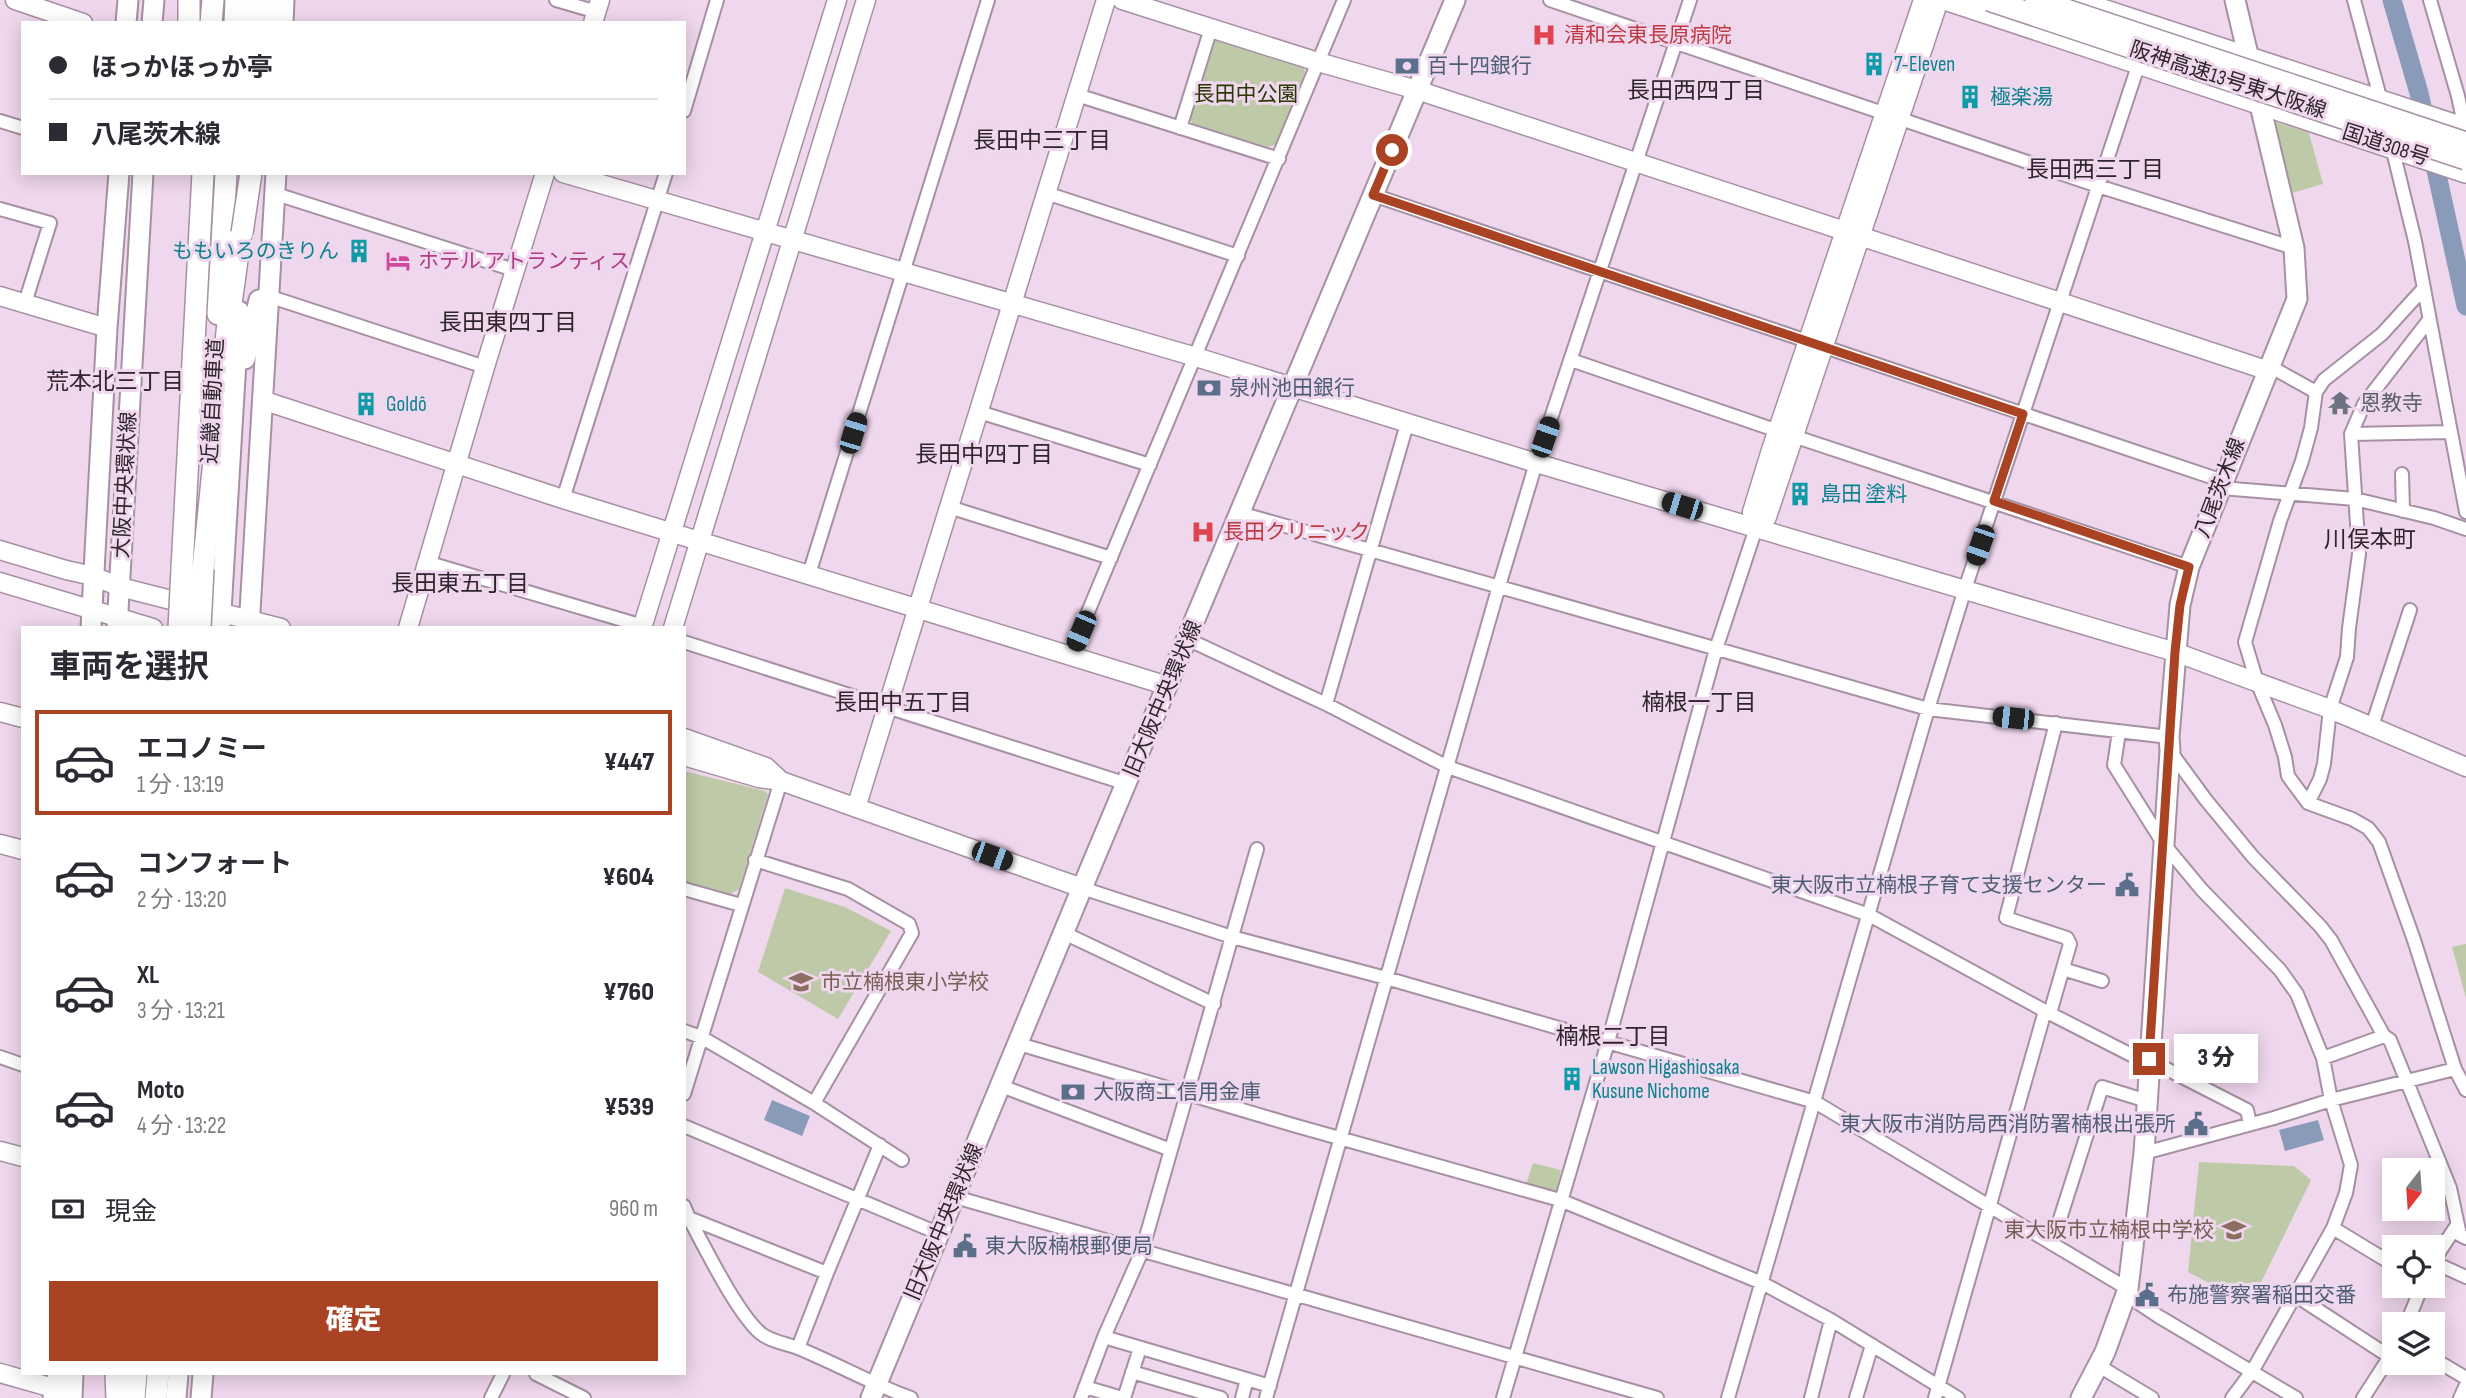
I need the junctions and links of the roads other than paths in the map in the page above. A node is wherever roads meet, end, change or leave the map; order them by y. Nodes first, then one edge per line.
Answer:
1 (15, 0) edge
2 (128, 0) edge
3 (154, 0) edge
4 (189, 0) edge
5 (213, 0) edge
6 (236, 0) edge
7 (256, 0) edge
8 (269, 0) edge
9 (284, 0) edge
10 (556, 0) edge
11 (717, 0) edge
12 (837, 0) edge
13 (866, 0) edge
14 (988, 0) edge
15 (1106, 0) edge
16 (1122, 0) edge
17 (1344, 0) edge
18 (1455, 0) edge
19 (1550, 0) edge
20 (1690, 0) edge
21 (1923, 0) edge
22 (1939, 0) edge
23 (1948, 0) edge
24 (1989, 0) edge
25 (2036, 0) edge
26 (2072, 0) edge
27 (2235, 0) edge
28 (2354, 0) edge
29 (2430, 0) edge
30 (597, 12) edge
31 (77, 21) edge
32 (126, 21) edge
33 (152, 21) edge
34 (189, 21) edge
35 (211, 21) edge
36 (235, 21) edge
37 (255, 21) edge
38 (268, 21) edge
39 (283, 21) edge
40 (1211, 28) junction
41 (1676, 43) junction
42 (2249, 58) junction
43 (1318, 62) junction
44 (2139, 63) junction
45 (1417, 90) junction
46 (1077, 95) junction
47 (2462, 95) edge
48 (2259, 103) junction
49 (2386, 103) junction
50 (686, 104) edge
51 (1892, 116) junction
52 (0, 121) edge
53 (21, 127) edge
54 (1180, 128) junction
55 (2463, 132) edge
56 (2397, 149) junction
57 (1279, 159) junction
58 (2466, 159) edge
59 (1636, 163) junction
60 (2466, 172) edge
61 (118, 175) edge
62 (143, 175) edge
63 (192, 175) edge
64 (203, 175) edge
65 (226, 175) edge
66 (248, 175) edge
67 (248, 175) edge
68 (276, 175) edge
69 (544, 175) edge
70 (570, 175) edge
71 (665, 175) edge
72 (2098, 186) junction
73 (1046, 193) junction
74 (275, 194) junction
75 (1373, 195) junction
76 (658, 200) junction
77 (0, 209) edge
78 (765, 231) junction
79 (1852, 235) junction
80 (793, 240) junction
81 (2294, 248) junction
82 (270, 255) junction
83 (1238, 256) junction
84 (514, 270) junction
85 (903, 272) junction
86 (1599, 273) junction
87 (2424, 288) junction
88 (0, 296) edge
89 (268, 296) junction
90 (2060, 302) junction
91 (25, 303) junction
92 (1014, 303) junction
93 (195, 309) junction
94 (2430, 320) junction
95 (107, 328) junction
96 (1815, 345) junction
97 (1196, 357) junction
98 (1571, 360) junction
99 (485, 366) junction
100 (2270, 370) junction
101 (132, 371) junction
102 (1292, 387) junction
103 (2316, 392) junction
104 (262, 400) junction
105 (233, 410) junction
106 (979, 412) junction
107 (2023, 414) junction
108 (1407, 424) junction
109 (2450, 432) junction
110 (1786, 433) junction
111 (2351, 434) junction
112 (100, 459) junction
113 (1536, 463) junction
114 (456, 464) junction
115 (1150, 465) junction
116 (2402, 474) dead end
117 (2222, 484) junction
118 (2290, 494) junction
119 (563, 499) junction
120 (2355, 499) junction
121 (1994, 501) junction
122 (949, 507) junction
123 (2403, 511) junction
124 (2466, 512) edge
125 (1240, 513) junction
126 (1756, 528) junction
127 (2466, 529) edge
128 (672, 531) junction
129 (701, 541) junction
130 (0, 550) edge
131 (1372, 552) junction
132 (1111, 558) junction
133 (426, 562) junction
134 (2189, 567) junction
135 (204, 569) junction
136 (809, 574) junction
137 (93, 576) junction
138 (0, 582) edge
139 (1499, 586) junction
140 (120, 587) junction
141 (1965, 589) junction
142 (91, 608) junction
143 (917, 608) junction
144 (2410, 610) dead end
145 (221, 621) edge
146 (118, 624) edge
147 (249, 624) edge
148 (91, 626) edge
149 (136, 626) edge
150 (178, 626) edge
151 (200, 626) edge
152 (409, 626) edge
153 (639, 626) edge
154 (642, 626) edge
155 (674, 626) edge
156 (1188, 639) junction
157 (686, 643) edge
158 (1716, 649) junction
159 (2175, 652) junction
160 (1070, 655) junction
161 (2257, 682) junction
162 (1168, 686) junction
163 (1326, 704) junction
164 (887, 708) junction
165 (1928, 709) junction
166 (2330, 709) junction
167 (0, 712) edge
168 (21, 717) edge
169 (2056, 723) junction
170 (2372, 726) junction
171 (2119, 732) junction
172 (686, 739) edge
173 (2169, 744) junction
174 (686, 757) edge
175 (1448, 766) junction
176 (2466, 767) edge
177 (781, 781) junction
178 (1127, 784) junction
179 (2308, 803) junction
180 (856, 808) junction
181 (1664, 842) junction
182 (2163, 843) junction
183 (0, 844) edge
184 (21, 849) edge
185 (1257, 849) dead end
186 (755, 860) junction
187 (1082, 888) junction
188 (686, 890) edge
189 (741, 905) junction
190 (1869, 915) junction
191 (1065, 933) junction
192 (1232, 937) junction
193 (2063, 969) junction
194 (1386, 978) junction
195 (2102, 981) dead end
196 (1214, 1004) junction
197 (2047, 1012) junction
198 (686, 1032) edge
199 (2384, 1036) junction
200 (701, 1037) junction
201 (1608, 1042) junction
202 (1018, 1044) junction
203 (0, 1057) edge
204 (2323, 1058) junction
205 (2149, 1062) junction
206 (21, 1064) edge
207 (2455, 1069) junction
208 (2409, 1081) junction
209 (1001, 1086) junction
210 (686, 1087) edge
211 (2466, 1090) edge
212 (1187, 1094) junction
213 (2332, 1100) junction
214 (2147, 1101) junction
215 (1815, 1102) junction
216 (814, 1103) junction
217 (2250, 1124) junction
218 (686, 1127) edge
219 (1341, 1139) junction
220 (880, 1145) junction
221 (1171, 1150) junction
222 (0, 1151) edge
223 (2144, 1153) junction
224 (21, 1156) edge
225 (902, 1160) dead end
226 (955, 1197) junction
227 (858, 1200) junction
228 (1560, 1200) junction
229 (1990, 1207) junction
230 (686, 1216) edge
231 (2457, 1225) junction
232 (2333, 1228) junction
233 (940, 1234) junction
234 (2466, 1238) edge
235 (2052, 1244) junction
236 (2445, 1244) edge
237 (1142, 1251) junction
238 (2382, 1258) edge
239 (2445, 1268) edge
240 (827, 1273) junction
241 (2466, 1277) edge
242 (1762, 1283) junction
243 (2129, 1289) junction
244 (1296, 1293) junction
245 (2295, 1296) junction
246 (1831, 1320) junction
247 (1104, 1337) junction
248 (1871, 1345) junction
249 (2382, 1347) edge
250 (798, 1348) junction
251 (1140, 1348) junction
252 (1514, 1357) junction
253 (2099, 1366) junction
254 (2445, 1366) edge
255 (2382, 1369) edge
256 (2253, 1370) junction
257 (0, 1373) edge
258 (1132, 1373) junction
259 (73, 1375) edge
260 (116, 1375) edge
261 (136, 1375) edge
262 (158, 1375) edge
263 (178, 1375) edge
264 (203, 1375) edge
265 (502, 1375) edge
266 (538, 1375) edge
267 (2466, 1378) edge
268 (1247, 1379) junction
269 (2466, 1385) edge
270 (50, 1386) edge
271 (874, 1392) edge
272 (1083, 1392) edge
273 (1268, 1392) edge
274 (1936, 1392) edge
275 (2132, 1393) edge
276 (72, 1398) edge
277 (117, 1398) edge
278 (134, 1398) edge
279 (156, 1398) edge
280 (176, 1398) edge
281 (201, 1398) edge
282 (491, 1398) edge
283 (584, 1398) edge
284 (911, 1398) edge
285 (1123, 1398) edge
286 (1221, 1398) edge
287 (1242, 1398) edge
288 (1503, 1398) edge
289 (1657, 1398) edge
290 (1728, 1398) edge
291 (1811, 1398) edge
292 (1856, 1398) edge
293 (1958, 1398) edge
294 (2081, 1398) edge
295 (2152, 1398) edge
296 (2232, 1398) edge
297 (2296, 1398) edge
298 (2363, 1398) edge
299 (2460, 1398) edge

1 - 31 street
2 - 32 main road
3 - 33 main road
4 - 34 highway
5 - 35 highway
6 - 36 highway
7 - 37 highway
8 - 38 highway
9 - 39 main road
10 - 30 street
11 - 50 street
12 - 78 street
13 - 80 street
14 - 85 street
15 - 46 street
16 - 40 street
17 - 43 street
18 - 45 main road, 旧大阪中央環状線
19 - 41 street
20 - 41 street
21 - 51 street
22 - 51 street
23 - 44 highway, 国道308号
24 - 58 highway, 阪神高速13号東大阪線, bridge
25 - 55 highway, 阪神高速13号東大阪線, bridge
26 - 42 highway, 国道308号
27 - 42 main road, 八尾茨木線
28 - 49 street
29 - 47 street
40 - 43 street
40 - 54 street
41 - 51 street
41 - 59 street
42 - 48 main road, 八尾茨木線
42 - 49 highway, 国道308号
43 - 45 street
43 - 57 street
44 - 48 highway, 国道308号
44 - 72 street
45 - 59 street
45 - 75 main road, 旧大阪中央環状線
46 - 54 street
46 - 73 street
47 - 55 street
48 - 56 highway, 国道308号
48 - 81 main road, 八尾茨木線
49 - 55 highway, 国道308号
51 - 72 street
51 - 79 street
52 - 53 street
54 - 57 street
56 - 60 highway, 国道308号
56 - 87 street
57 - 83 street
59 - 79 street
59 - 86 street
61 - 95 main road
62 - 101 main road, 大阪中央環状線
63 - 93 highway
64 - 93 highway, 近畿自動車道
65 - 135 highway, 近畿自動車道
66 - 135 highway, bridge
67 - 105 main road
68 - 74 main road
69 - 84 street
70 - 76 street
71 - 76 street
72 - 81 street
72 - 90 street
73 - 83 street
73 - 92 street
74 - 82 main road
74 - 84 street
75 - 86 street
75 - 102 main road, 旧大阪中央環状線
76 - 78 street
76 - 119 street
77 - 91 street
78 - 80 street
78 - 128 street
79 - 90 street
79 - 96 street
80 - 85 street
80 - 129 street
81 - 100 main road, 八尾茨木線
82 - 89 main road
82 - 105 main road
83 - 97 street
84 - 99 street
85 - 92 street
85 - 136 street
86 - 96 street
86 - 98 street
87 - 94 street
87 - 103 street
88 - 91 street
89 - 99 street
89 - 104 main road
90 - 100 street
90 - 107 street
91 - 95 street
92 - 97 street
92 - 106 street
93 - 150 highway, 近畿自動車道, bridge
94 - 109 street
94 - 111 street
95 - 112 main road
96 - 107 street
96 - 110 street
97 - 102 street
97 - 115 street
98 - 110 street
98 - 113 street
99 - 114 street
100 - 103 street
100 - 117 main road, 八尾茨木線
101 - 112 main road
101 - 140 main road, 大阪中央環状線
102 - 108 street
102 - 125 main road, 旧大阪中央環状線
103 - 118 street
104 - 114 street
104 - 147 main road
105 - 145 main road
106 - 115 street
106 - 122 street
107 - 117 street
107 - 121 street
108 - 113 street
108 - 131 street
109 - 111 street
109 - 124 street
110 - 121 street
110 - 126 street
111 - 120 street
112 - 137 main road
113 - 126 street
113 - 139 street
114 - 119 street
114 - 133 street
115 - 132 street
116 - 123 street
117 - 118 street
117 - 134 main road, 八尾茨木線
118 - 120 street
118 - 161 street
119 - 128 street
120 - 123 street
120 - 166 street
121 - 134 street
121 - 141 street
122 - 132 street
122 - 143 street
123 - 127 street
125 - 131 street
125 - 156 main road, 旧大阪中央環状線
126 - 141 street
126 - 158 street
128 - 129 street
128 - 154 street
129 - 136 street
129 - 155 street
130 - 137 street
131 - 139 street
131 - 163 street
132 - 160 street
133 - 152 street
133 - 153 street
134 - 159 main road, 八尾茨木線
135 - 151 highway, 近畿自動車道, bridge
136 - 143 street
137 - 140 street
137 - 142 main road
138 - 142 street
139 - 158 street
139 - 175 street
140 - 145 street
140 - 146 main road, 大阪中央環状線
141 - 159 street
141 - 165 street
142 - 146 street
142 - 148 main road
143 - 160 street
143 - 164 street
144 - 170 street
145 - 147 street
146 - 149 street
156 - 162 main road, 旧大阪中央環状線
156 - 163 street
157 - 164 street
158 - 165 street
158 - 181 street
159 - 161 street
159 - 173 main road, 八尾茨木線
160 - 162 street
161 - 166 street
161 - 179 street
162 - 178 main road, 旧大阪中央環状線
163 - 175 street
164 - 178 street
164 - 180 street
165 - 169 street
165 - 190 street
166 - 170 street
166 - 179 street
167 - 168 street
169 - 171 street
169 - 193 street
170 - 176 street
171 - 173 street
171 - 182 street
172 - 177 street
173 - 182 main road, 八尾茨木線
173 - 199 street
174 - 177 street
175 - 181 street
175 - 194 street
177 - 180 street
177 - 186 street
178 - 187 main road, 旧大阪中央環状線
179 - 207 street
180 - 187 street
181 - 190 street
181 - 201 street
182 - 204 street
182 - 205 main road, 八尾茨木線
183 - 184 street
185 - 192 street
186 - 189 street
186 - 216 street
187 - 191 main road, 旧大阪中央環状線
187 - 192 street
188 - 189 street
189 - 200 street
190 - 197 street
190 - 215 street
191 - 196 street
191 - 202 main road, 旧大阪中央環状線
192 - 194 street
192 - 196 street
193 - 195 street
193 - 197 street
194 - 201 street
194 - 219 street
196 - 212 street
197 - 205 street
197 - 229 street
198 - 200 street
199 - 204 street
199 - 208 street
200 - 210 street
200 - 216 street
201 - 215 street
201 - 228 street
202 - 209 main road, 旧大阪中央環状線
202 - 212 street
203 - 206 street
204 - 213 street
205 - 214 main road, 八尾茨木線
205 - 217 street
207 - 208 street
207 - 211 street
208 - 213 street
208 - 231 street
209 - 221 street
209 - 226 main road, 旧大阪中央環状線
212 - 219 street
212 - 221 street
213 - 217 street
213 - 232 street
214 - 223 main road, 八尾茨木線
214 - 235 street
215 - 229 street
215 - 242 street
216 - 220 street
217 - 223 street
218 - 227 street
219 - 228 street
219 - 244 street
220 - 225 street
220 - 227 street
221 - 237 street
222 - 224 street
223 - 243 main road, 八尾茨木線
226 - 233 main road, 旧大阪中央環状線
226 - 237 street
227 - 233 street
227 - 240 street
228 - 242 street
228 - 252 street
229 - 235 street
229 - 274 street
230 - 240 street
230 - 250 street
231 - 234 street
231 - 236 street
232 - 238 street
232 - 245 street
233 - 271 main road, 旧大阪中央環状線
235 - 243 street
237 - 244 street
237 - 247 street
239 - 241 street
240 - 250 street
242 - 246 street
242 - 290 street
243 - 253 main road, 八尾茨木線
243 - 256 street
244 - 252 street
244 - 273 street
245 - 249 street
245 - 256 street
246 - 248 street
246 - 291 street
247 - 251 street
247 - 272 street
248 - 274 street
248 - 292 street
250 - 271 street
251 - 258 street
251 - 268 street
252 - 288 street
252 - 289 street
253 - 275 street
253 - 294 main road, 八尾茨木線
254 - 267 street
255 - 298 street
256 - 296 street
256 - 297 street
257 - 270 street
258 - 285 street
258 - 286 street
259 - 276 main road
260 - 277 highway
261 - 278 highway
262 - 279 highway
263 - 280 main road
264 - 281 main road
265 - 282 street
266 - 283 street
268 - 273 street
268 - 287 street
269 - 299 street
271 - 284 street
272 - 285 street
274 - 293 street
275 - 295 street

